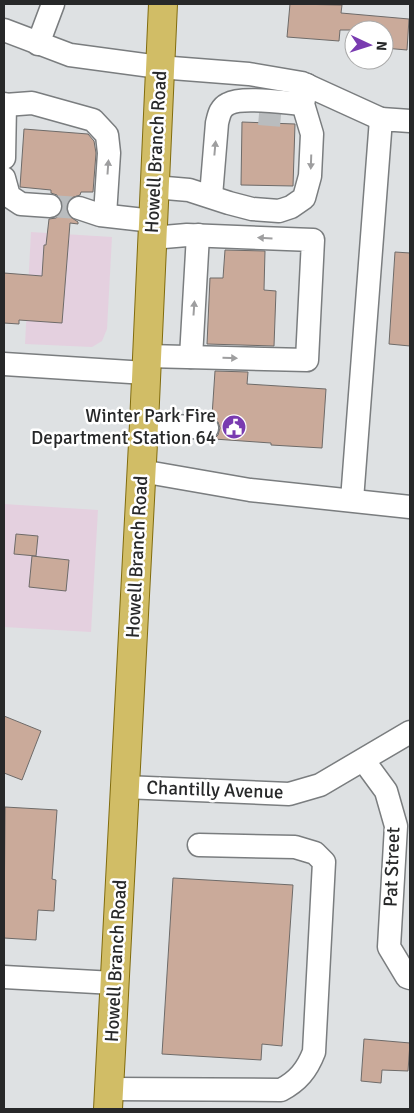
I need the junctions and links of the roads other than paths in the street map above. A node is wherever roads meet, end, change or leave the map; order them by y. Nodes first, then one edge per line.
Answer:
1 (53, 4) edge
2 (163, 4) edge
3 (4, 30) edge
4 (38, 44) junction
5 (159, 67) junction
6 (305, 101) junction
7 (239, 102) junction
8 (4, 105) edge
9 (260, 114) tunnel mouth
10 (282, 116) tunnel mouth
11 (381, 120) junction
12 (410, 121) edge
13 (4, 158) edge
14 (4, 178) edge
15 (154, 187) junction
16 (211, 196) junction
17 (50, 206) tunnel mouth
18 (79, 208) tunnel mouth
19 (104, 215) junction
20 (152, 229) junction
21 (198, 235) junction
22 (191, 357) junction
23 (4, 364) edge
24 (146, 364) junction
25 (144, 424) junction
26 (207, 428) dead end
27 (141, 471) junction
28 (352, 500) junction
29 (410, 507) edge
30 (410, 732) edge
31 (364, 761) junction
32 (124, 787) junction
33 (199, 846) dead end
34 (4, 977) edge
35 (408, 978) edge
36 (114, 983) junction
37 (109, 1099) edge

1 - 4 street
2 - 5 main road, Howell Branch Road
3 - 4 street
4 - 5 street
5 - 6 street
5 - 15 main road, Howell Branch Road
6 - 7 street
6 - 10 street
6 - 11 street
6 -> 16 street
7 - 9 street
16 -> 7 street
8 - 13 street
19 -> 8 street
11 - 12 street
11 - 28 street
14 - 17 street
15 - 16 street
15 - 20 main road, Howell Branch Road
18 - 19 street
19 - 20 street
20 - 21 street
20 - 24 main road, Howell Branch Road
22 -> 21 street
22 -> 21 street
22 - 24 street
23 - 24 street
24 - 25 main road, Howell Branch Road
25 - 26 street
25 - 27 main road, Howell Branch Road
27 - 28 street
27 - 32 main road, Howell Branch Road
28 - 29 street
30 - 31 street, Chantilly Avenue
31 - 32 street, Chantilly Avenue
31 - 35 street, Pat Street
32 - 36 main road, Howell Branch Road
33 - 37 street
34 - 36 street
36 - 37 main road, Howell Branch Road

